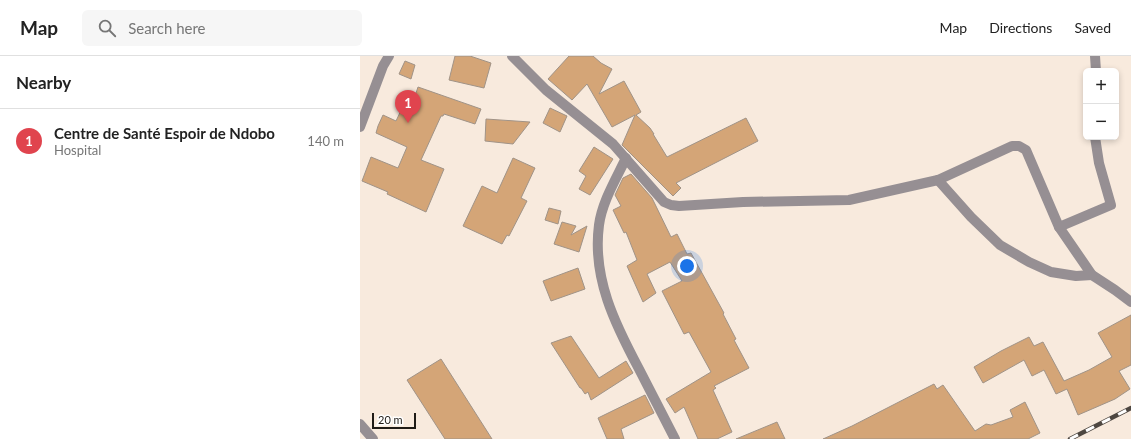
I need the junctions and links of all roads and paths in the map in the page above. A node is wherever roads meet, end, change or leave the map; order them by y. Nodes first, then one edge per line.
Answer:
1 (388, 56) edge
2 (512, 56) edge
3 (1095, 56) edge
4 (1096, 68) edge
5 (360, 127) edge
6 (1095, 140) edge
7 (626, 158) junction
8 (938, 180) junction
9 (1059, 227) junction
10 (1092, 274) junction
11 (1131, 302) edge
12 (361, 426) edge
13 (373, 439) edge
14 (675, 439) edge

1 - 5 street
2 - 7 street
3 - 4 street
6 - 9 street
7 - 8 street
7 - 14 street
8 - 9 street
8 - 10 street
9 - 10 street
10 - 11 street
12 - 13 street

